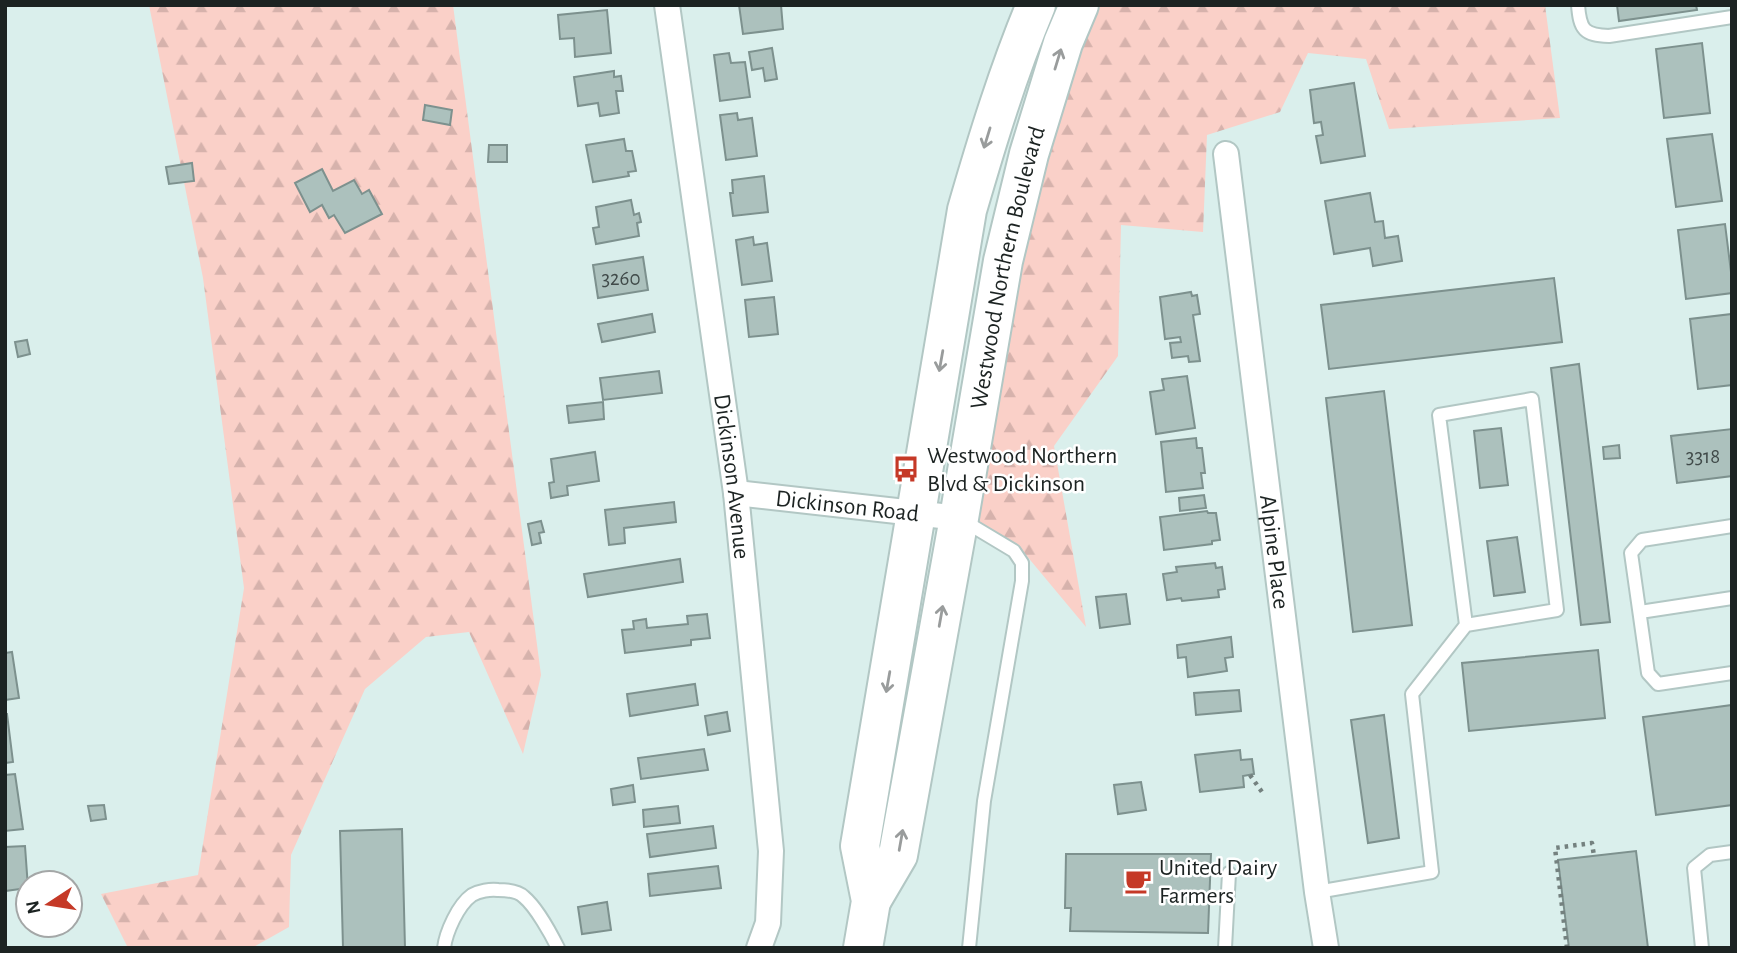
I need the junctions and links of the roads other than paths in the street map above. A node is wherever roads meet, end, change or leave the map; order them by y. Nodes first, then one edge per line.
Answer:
1 (667, 5) edge
2 (1036, 5) edge
3 (1079, 5) edge
4 (1578, 5) edge
5 (1732, 17) edge
6 (1027, 88) junction
7 (1226, 154) dead end
8 (736, 492) junction
9 (915, 513) junction
10 (959, 519) junction
11 (1732, 526) edge
12 (1732, 598) edge
13 (1640, 612) junction
14 (1466, 625) junction
15 (1732, 673) edge
16 (1732, 852) edge
17 (1229, 873) dead end
18 (1317, 892) junction
19 (871, 901) junction
20 (444, 948) edge
21 (558, 948) edge
22 (759, 948) edge
23 (863, 948) edge
24 (969, 948) edge
25 (1225, 948) edge
26 (1326, 948) edge
27 (1702, 948) edge

1 - 8 street, Dickinson Avenue
2 - 6 main road, Westwood Northern Boulevard
6 -> 3 main road, Westwood Northern Boulevard
4 - 5 lane
6 -> 9 main road, Westwood Northern Boulevard
6 - 10 main road, Westwood Northern Boulevard
7 - 18 street, Alpine Place
8 - 9 street, Dickinson Road
8 - 22 street, Dickinson Avenue
9 - 10 street, Dickinson Road
9 -> 19 main road, Westwood Northern Boulevard
19 -> 10 main road, Westwood Northern Boulevard
10 - 24 lane
11 - 13 lane
12 - 13 lane
13 - 15 lane
14 - 14 lane
14 - 18 lane
16 - 27 lane
17 - 25 lane
18 - 26 street, Alpine Place
19 - 23 main road, Westwood Northern Boulevard
20 - 21 lane

